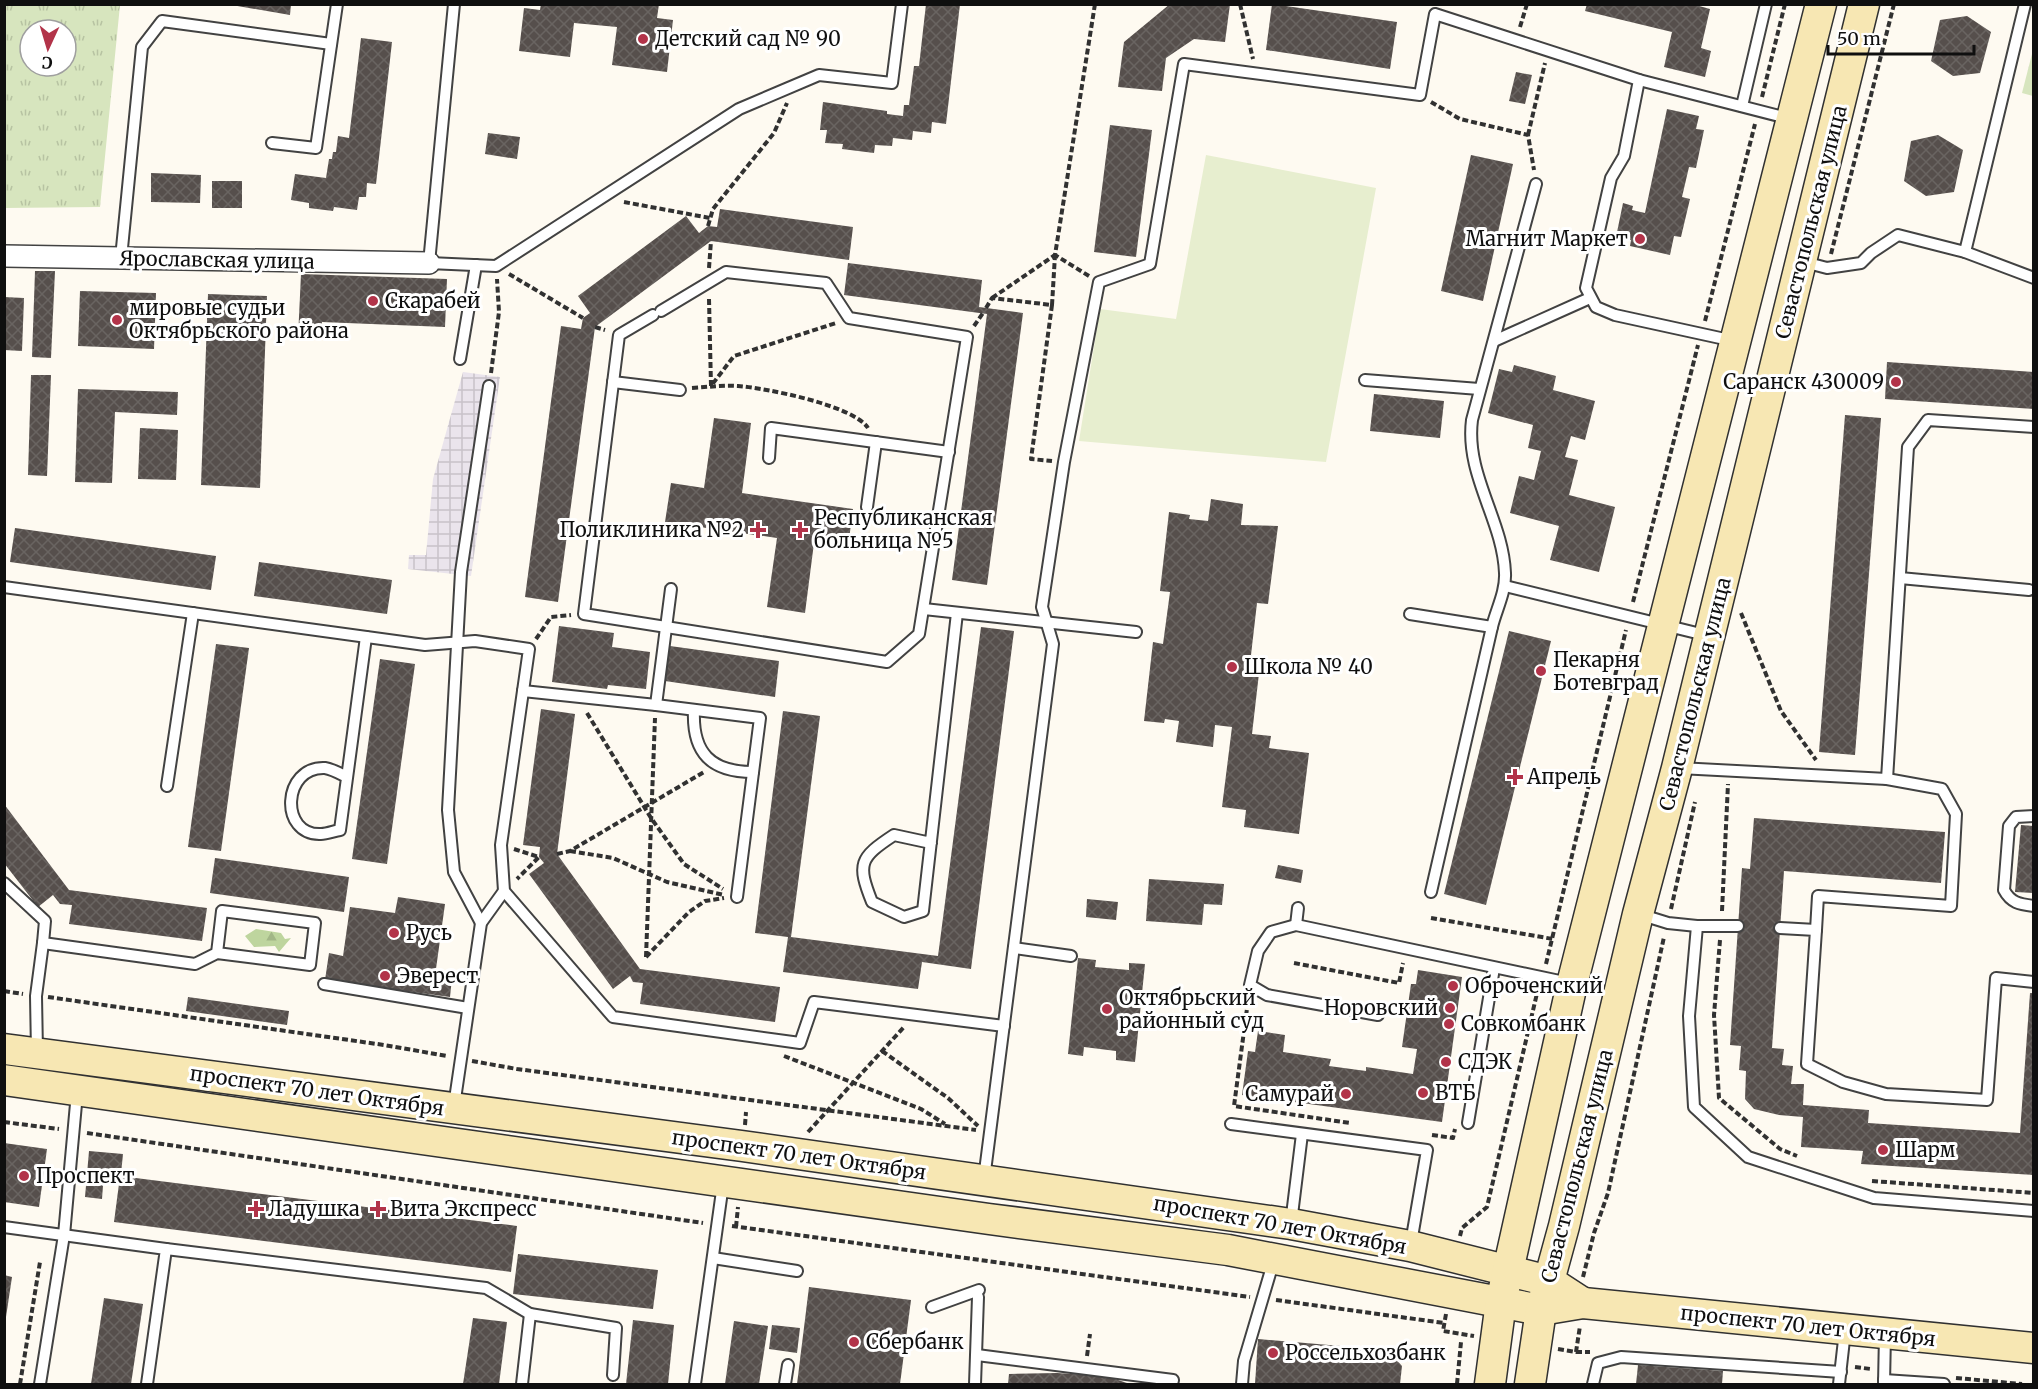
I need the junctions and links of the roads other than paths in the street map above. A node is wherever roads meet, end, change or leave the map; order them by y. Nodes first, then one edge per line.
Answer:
1 (338, 4) edge
2 (454, 4) edge
3 (902, 4) edge
4 (1766, 4) edge
5 (1821, 4) edge
6 (1864, 4) edge
7 (2025, 4) edge
8 (1436, 9) edge
9 (332, 44) junction
10 (1640, 80) junction
11 (1742, 106) junction
12 (1791, 119) junction
13 (272, 143) dead end
14 (1536, 184) road end
15 (1965, 252) junction
16 (4, 256) edge
17 (121, 258) junction
18 (429, 263) junction
19 (476, 265) junction
20 (1814, 265) junction
21 (2034, 278) edge
22 (1590, 298) junction
23 (1494, 341) junction
24 (1735, 341) junction
25 (460, 359) dead end
26 (1365, 380) dead end
27 (613, 382) junction
28 (489, 386) road end
29 (1479, 389) junction
30 (680, 390) road end
31 (2034, 426) edge
32 (876, 442) junction
33 (949, 452) junction
34 (769, 458) dead end
35 (867, 507) dead end
36 (1900, 578) junction
37 (1505, 586) junction
38 (4, 588) edge
39 (671, 589) dead end
40 (2029, 590) dead end
41 (924, 609) junction
42 (193, 613) junction
43 (957, 613) junction
44 (1410, 614) dead end
45 (1047, 623) junction
46 (1662, 623) junction
47 (666, 627) junction
48 (1492, 627) junction
49 (1136, 632) dead end
50 (1710, 636) junction
51 (366, 637) junction
52 (458, 642) junction
53 (524, 691) junction
54 (656, 705) junction
55 (694, 710) junction
56 (1690, 769) junction
57 (753, 772) junction
58 (347, 777) junction
59 (1887, 779) junction
60 (167, 786) dead end
61 (2034, 816) edge
62 (931, 843) junction
63 (4, 884) edge
64 (504, 891) junction
65 (1431, 892) dead end
66 (737, 897) road end
67 (2034, 906) edge
68 (1298, 908) dead end
69 (1638, 914) junction
70 (481, 923) junction
71 (1296, 925) junction
72 (1697, 926) junction
73 (1738, 926) dead end
74 (1780, 928) dead end
75 (1816, 930) junction
76 (43, 944) junction
77 (1014, 948) junction
78 (217, 953) junction
79 (1071, 956) dead end
80 (1494, 968) junction
81 (2034, 981) edge
82 (324, 984) dead end
83 (1572, 984) junction
84 (468, 1008) junction
85 (1378, 1015) dead end
86 (1004, 1026) junction
87 (4, 1049) edge
88 (37, 1053) junction
89 (81, 1059) junction
90 (4, 1080) edge
91 (34, 1084) junction
92 (77, 1090) junction
93 (453, 1110) junction
94 (1468, 1123) dead end
95 (1231, 1124) dead end
96 (1302, 1134) junction
97 (450, 1142) junction
98 (728, 1144) junction
99 (723, 1181) junction
100 (984, 1182) junction
101 (2034, 1211) edge
102 (989, 1219) junction
103 (1291, 1224) junction
104 (4, 1227) edge
105 (64, 1235) junction
106 (1410, 1246) junction
107 (166, 1249) junction
108 (713, 1258) junction
109 (1274, 1258) junction
110 (1508, 1270) junction
111 (797, 1271) dead end
112 (1549, 1281) junction
113 (1501, 1302) junction
114 (1583, 1303) junction
115 (932, 1307) dead end
116 (1541, 1310) junction
117 (530, 1314) junction
118 (1845, 1330) junction
119 (1885, 1334) junction
120 (2034, 1348) edge
121 (977, 1355) junction
122 (788, 1365) dead end
123 (1841, 1372) junction
124 (613, 1375) dead end
125 (1884, 1382) edge
126 (40, 1384) edge
127 (147, 1384) edge
128 (522, 1384) edge
129 (695, 1384) edge
130 (785, 1384) edge
131 (975, 1384) edge
132 (1172, 1384) edge
133 (1242, 1384) edge
134 (1490, 1384) edge
135 (1530, 1384) edge
136 (1593, 1384) edge
137 (1839, 1384) edge
138 (1944, 1384) edge

1 - 9 lane
2 - 18 lane
3 - 19 lane
4 - 11 lane
5 - 12 main road
6 - 20 main road, Севастопольская улица
7 - 15 lane
8 - 10 lane
8 - 45 lane
9 - 13 lane
9 - 17 lane
10 - 11 lane
10 - 22 lane
11 - 12 lane
12 - 24 main road
14 - 23 lane
15 - 20 lane
15 - 21 lane
16 - 17 street, Ярославская улица
17 - 18 street, Ярославская улица
18 - 19 lane
19 - 25 lane
20 - 50 main road, Севастопольская улица
22 - 23 lane
22 - 24 lane
23 - 29 lane
24 - 46 main road
26 - 29 lane
27 - 30 lane
27 - 33 lane
27 - 47 lane
28 - 52 lane
29 - 37 lane
31 - 36 lane
32 - 33 lane
32 - 34 lane
32 - 35 lane
33 - 41 lane
36 - 40 lane
36 - 59 lane
37 - 46 lane
37 - 48 lane
38 - 42 lane
39 - 47 lane
41 - 43 lane
41 - 47 lane
42 - 51 lane
42 - 60 lane
43 - 45 lane
43 - 62 lane
44 - 48 lane
45 - 49 lane
45 - 77 lane
46 - 50 lane
46 - 83 main road
47 - 54 lane
48 - 65 lane
50 - 56 main road, Севастопольская улица
51 - 52 lane
51 - 58 lane
52 - 53 lane
52 - 70 lane
53 - 54 lane
53 - 64 lane
54 - 55 lane
55 - 57 lane
55 - 57 lane
56 - 59 lane
56 - 69 main road, Севастопольская улица
57 - 66 lane
58 - 58 lane
59 - 75 lane
61 - 67 lane
62 - 62 lane
63 - 76 lane
64 - 70 lane
64 - 86 lane
68 - 71 lane
69 - 72 lane
69 - 112 main road, Севастопольская улица
70 - 84 lane
71 - 80 lane
71 - 85 lane
72 - 73 lane
72 - 101 lane
74 - 75 lane
75 - 81 lane
76 - 78 lane
76 - 88 lane
77 - 79 lane
77 - 86 lane
78 - 78 lane
80 - 83 lane
80 - 94 lane
82 - 84 lane
83 - 110 main road
84 - 93 lane
86 - 100 lane
87 - 88 main road, проспект 70 лет Октября
88 - 89 main road, проспект 70 лет Октября
88 - 91 main road
89 - 92 main road
89 - 93 main road, проспект 70 лет Октября
90 - 91 main road, проспект 70 лет Октября
91 - 92 main road, проспект 70 лет Октября
92 - 97 main road, проспект 70 лет Октября
92 - 105 lane
93 - 97 main road
93 - 98 main road, проспект 70 лет Октября
95 - 96 lane
96 - 103 lane
96 - 106 lane
97 - 99 main road, проспект 70 лет Октября
98 - 99 main road
98 - 100 main road, проспект 70 лет Октября
99 - 102 main road, проспект 70 лет Октября
99 - 108 lane
100 - 102 main road
100 - 103 main road, проспект 70 лет Октября
102 - 109 main road, проспект 70 лет Октября
103 - 106 main road, проспект 70 лет Октября
104 - 105 lane
105 - 107 lane
105 - 126 lane
106 - 110 main road, проспект 70 лет Октября
107 - 117 lane
107 - 127 lane
108 - 111 lane
108 - 129 lane
109 - 113 main road, проспект 70 лет Октября
109 - 133 lane
110 - 112 main road, проспект 70 лет Октября
110 - 113 main road
112 - 114 main road, проспект 70 лет Октября
112 - 116 main road, Севастопольская улица
113 - 116 main road, проспект 70 лет Октября
113 - 134 main road
114 - 116 main road, проспект 70 лет Октября
114 - 118 main road, проспект 70 лет Октября
115 - 121 lane
116 - 135 main road, Севастопольская улица
117 - 124 lane
117 - 128 lane
118 - 119 main road, проспект 70 лет Октября
118 - 123 lane
119 - 120 main road, проспект 70 лет Октября
119 - 125 lane
121 - 131 lane
121 - 132 lane
122 - 130 lane
123 - 136 lane
123 - 137 lane
125 - 138 lane

